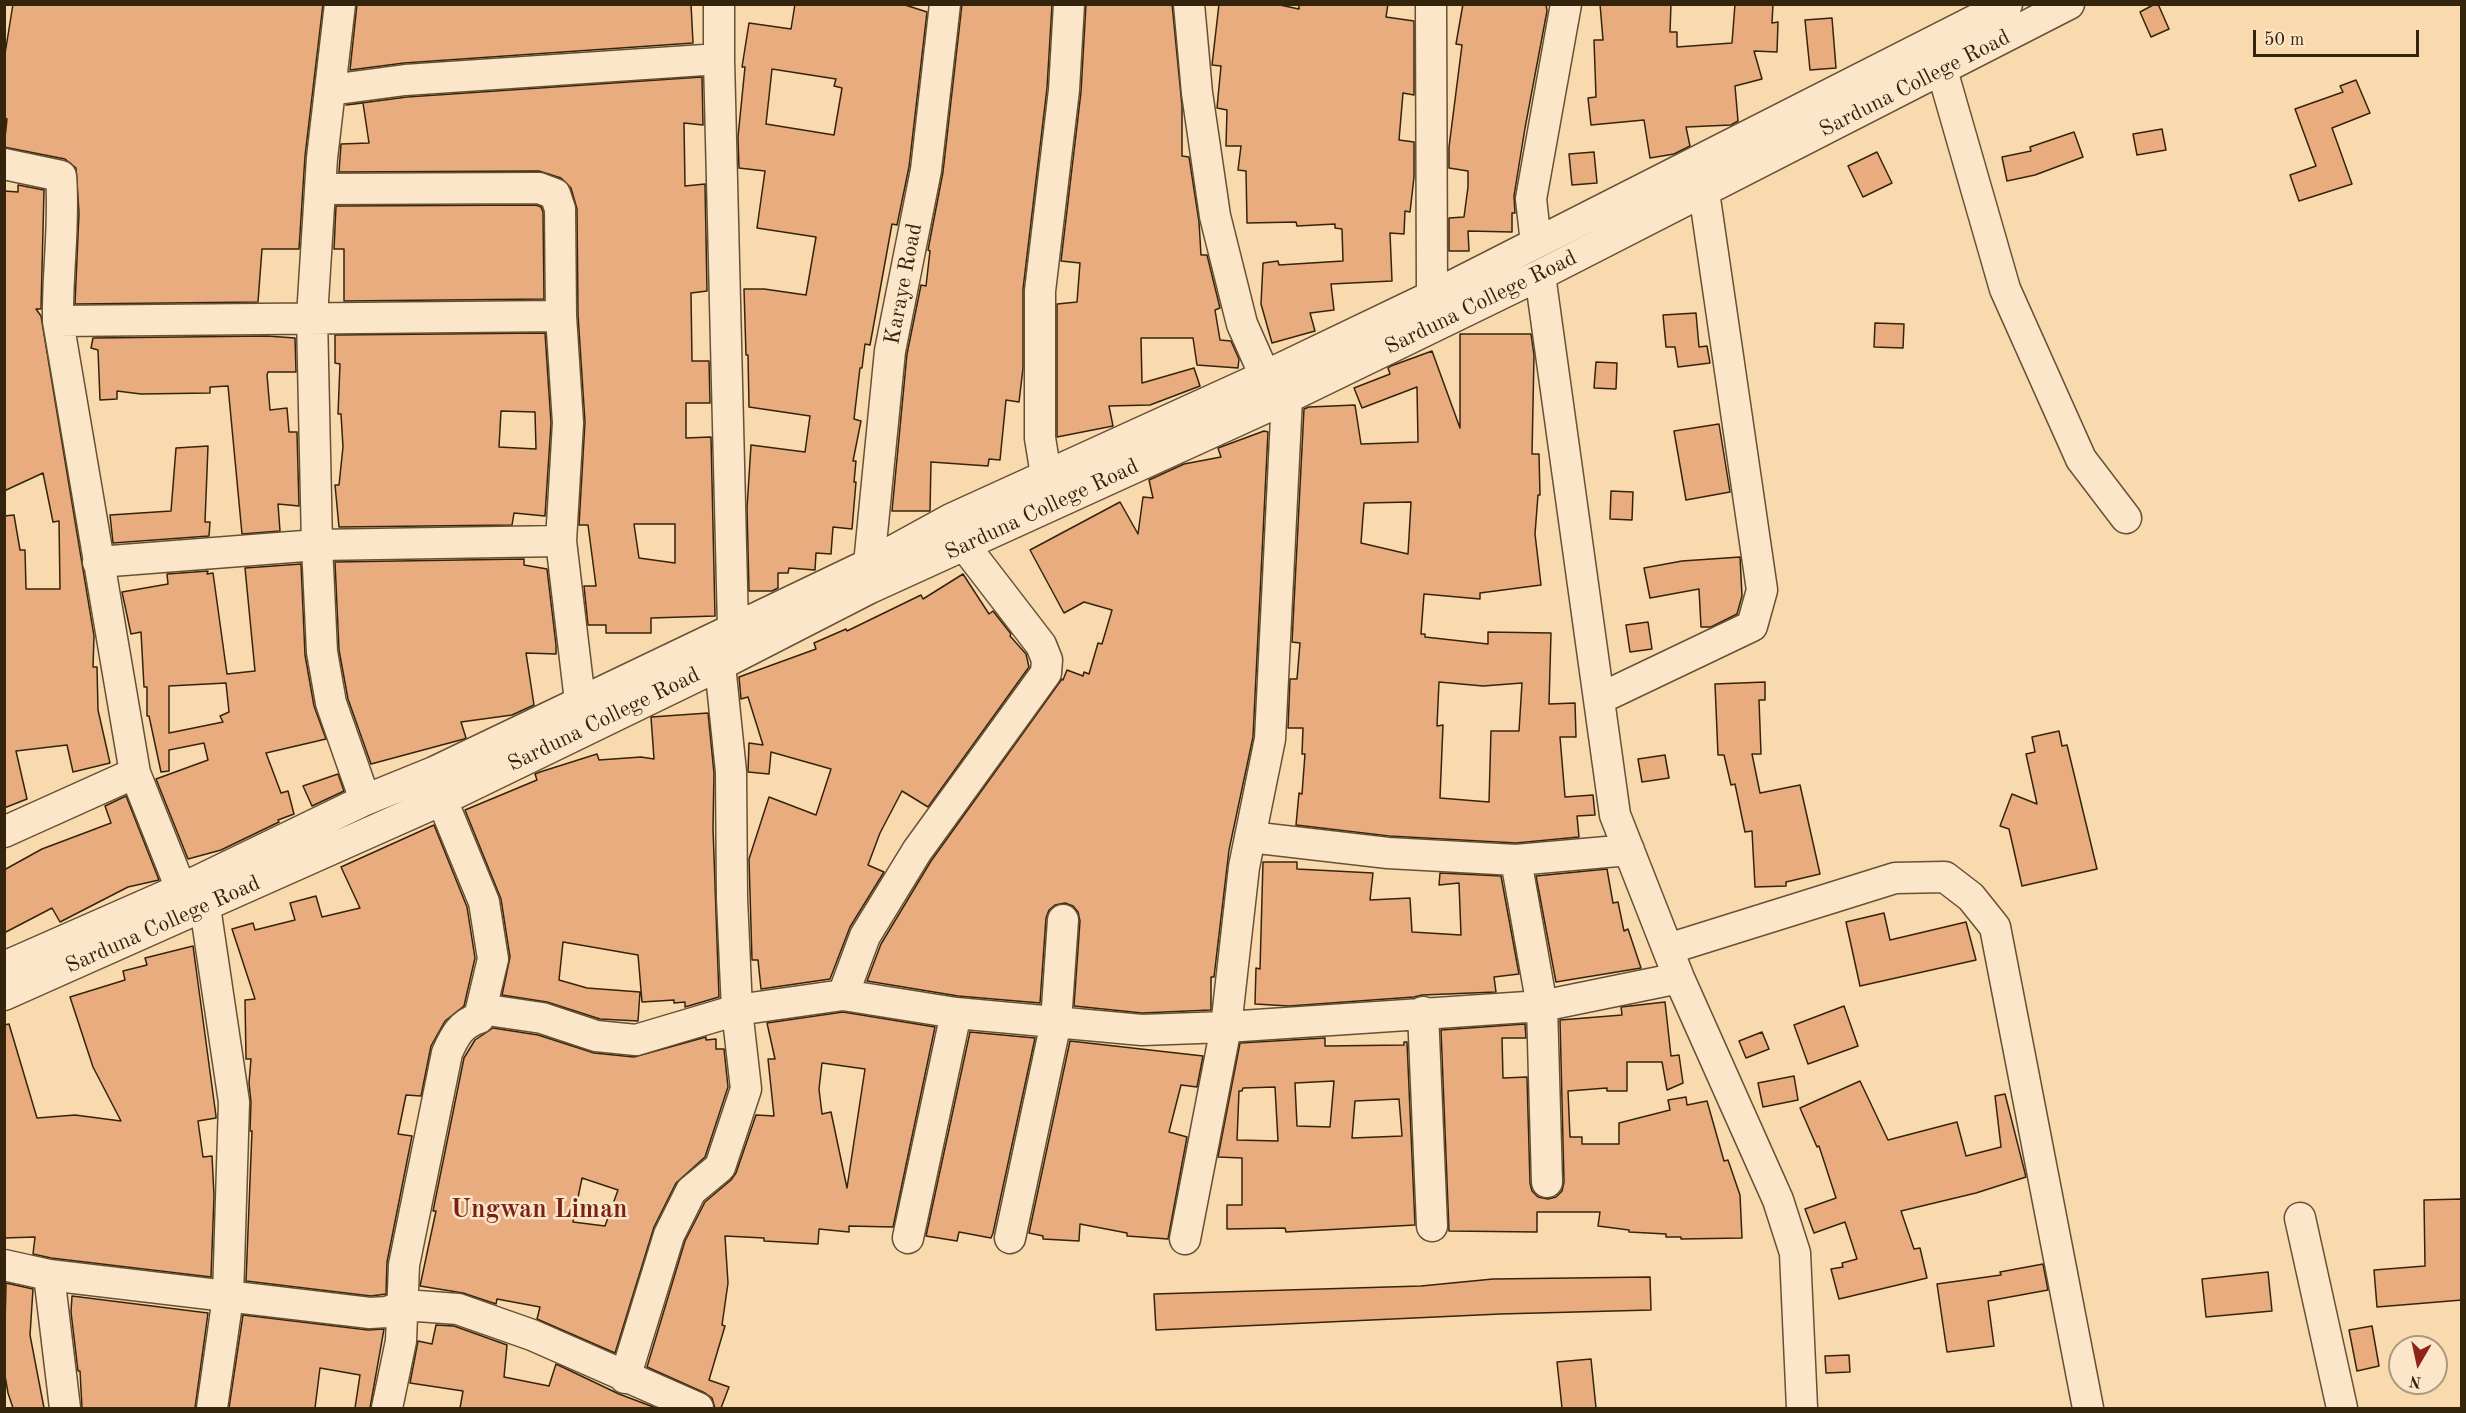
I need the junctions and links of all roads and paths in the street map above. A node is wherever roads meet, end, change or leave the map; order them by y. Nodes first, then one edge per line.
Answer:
1 (340, 4) edge
2 (719, 4) edge
3 (945, 4) edge
4 (1069, 4) edge
5 (1189, 4) edge
6 (1431, 4) edge
7 (1566, 4) edge
8 (2007, 4) edge
9 (2069, 4) edge
10 (719, 59) junction
11 (1942, 70) junction
12 (330, 90) junction
13 (4, 164) edge
14 (320, 189) junction
15 (1704, 192) junction
16 (1536, 243) junction
17 (1540, 275) junction
18 (1432, 296) junction
19 (312, 316) junction
20 (561, 316) junction
21 (58, 321) junction
22 (1265, 376) junction
23 (1287, 398) junction
24 (1128, 438) junction
25 (1137, 466) junction
26 (1046, 475) junction
27 (2126, 518) dead end
28 (561, 541) junction
29 (317, 545) junction
30 (964, 545) junction
31 (98, 562) junction
32 (869, 576) junction
33 (733, 627) junction
34 (720, 665) junction
35 (1599, 699) junction
36 (580, 701) junction
37 (135, 773) junction
38 (365, 800) junction
39 (442, 800) junction
40 (4, 832) edge
41 (1250, 837) junction
42 (1629, 850) junction
43 (1516, 860) junction
44 (180, 889) junction
45 (205, 907) junction
46 (1063, 920) dead end
47 (1668, 949) junction
48 (4, 967) edge
49 (1679, 978) junction
50 (4, 995) edge
51 (843, 995) junction
52 (1542, 1006) junction
53 (481, 1009) junction
54 (737, 1010) junction
55 (1423, 1012) junction
56 (956, 1013) junction
57 (1056, 1022) junction
58 (1226, 1027) junction
59 (1547, 1182) dead end
60 (2300, 1218) dead end
61 (1432, 1226) dead end
62 (908, 1238) dead end
63 (1011, 1238) dead end
64 (1185, 1239) dead end
65 (4, 1265) edge
66 (49, 1275) junction
67 (228, 1297) junction
68 (404, 1305) junction
69 (625, 1378) junction
70 (65, 1408) edge
71 (212, 1408) edge
72 (387, 1408) edge
73 (698, 1408) edge
74 (1802, 1408) edge
75 (2088, 1408) edge
76 (2342, 1408) edge

1 - 12 street
2 - 10 street
3 - 32 street, Karaye Road
4 - 26 street
5 - 22 street
6 - 18 street
7 - 16 street
8 - 16 street, Sarduna College Road
9 - 11 street, Sarduna College Road
10 - 12 street
10 - 33 street
11 - 15 street, Sarduna College Road
11 - 27 street
12 - 14 street
13 - 21 street
14 - 19 street
14 - 20 street
15 - 17 street, Sarduna College Road
15 - 35 street
16 - 18 street, Sarduna College Road
17 - 23 street, Sarduna College Road
17 - 35 street
18 - 22 street, Sarduna College Road
19 - 20 street
19 - 21 street
19 - 29 street
20 - 28 street
21 - 31 street
22 - 24 street, Sarduna College Road
23 - 25 street, Sarduna College Road
23 - 41 street
24 - 25 street
24 - 26 street, Sarduna College Road
25 - 30 street, Sarduna College Road
26 - 32 street, Sarduna College Road
28 - 29 street
28 - 36 street
29 - 31 street
29 - 38 street
30 - 32 street, Sarduna College Road
30 - 51 street
31 - 37 street
32 - 33 street, Sarduna College Road
32 - 34 street, Sarduna College Road
33 - 36 street, Sarduna College Road
34 - 39 street, Sarduna College Road
34 - 54 street
35 - 42 street
36 - 38 street, Sarduna College Road
37 - 40 street
37 - 44 street
38 - 44 street, Sarduna College Road
39 - 45 street, Sarduna College Road
39 - 53 street
41 - 43 street
41 - 58 street
42 - 43 street
42 - 47 street
43 - 52 street
44 - 48 street, Sarduna College Road
45 - 50 street, Sarduna College Road
45 - 67 street
46 - 57 street
47 - 49 street
47 - 75 street
49 - 52 street
49 - 74 street
51 - 54 street
51 - 56 street
52 - 55 street
52 - 59 street
53 - 54 street
53 - 68 street
54 - 69 street
55 - 58 street
55 - 61 street
56 - 57 street
56 - 62 street
57 - 58 street
57 - 63 street
58 - 64 street
60 - 76 street
65 - 66 street
66 - 67 street
66 - 70 street
67 - 68 street
67 - 71 street
68 - 69 street
68 - 72 street
69 - 73 street

